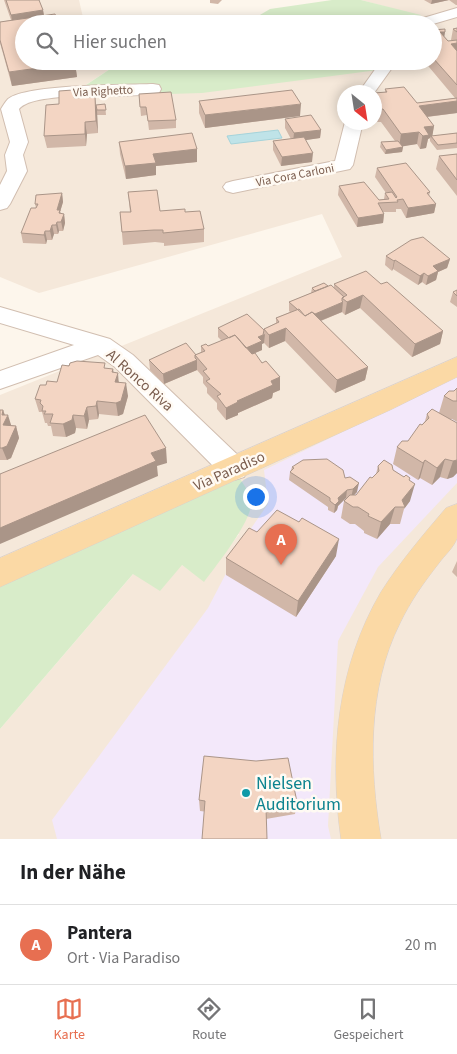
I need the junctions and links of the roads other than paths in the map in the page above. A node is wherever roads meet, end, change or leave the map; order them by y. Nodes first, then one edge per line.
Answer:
1 (457, 12) edge
2 (442, 17) edge
3 (383, 70) edge
4 (372, 85) edge
5 (153, 89) dead end
6 (352, 130) edge
7 (233, 187) dead end
8 (0, 204) edge
9 (0, 315) edge
10 (100, 344) junction
11 (457, 366) edge
12 (0, 380) edge
13 (234, 469) junction
14 (457, 517) edge
15 (0, 573) edge
16 (361, 839) edge

1 - 2 street
3 - 4 street
5 - 8 street, Via Righetto
6 - 7 street, Via Cora Carloni
9 - 10 street
10 - 12 street, Al Ronco Riva
10 - 13 street, Al Ronco Riva
11 - 13 main road, Via Paradiso
13 - 15 main road, Via Paradiso
14 - 16 main road

